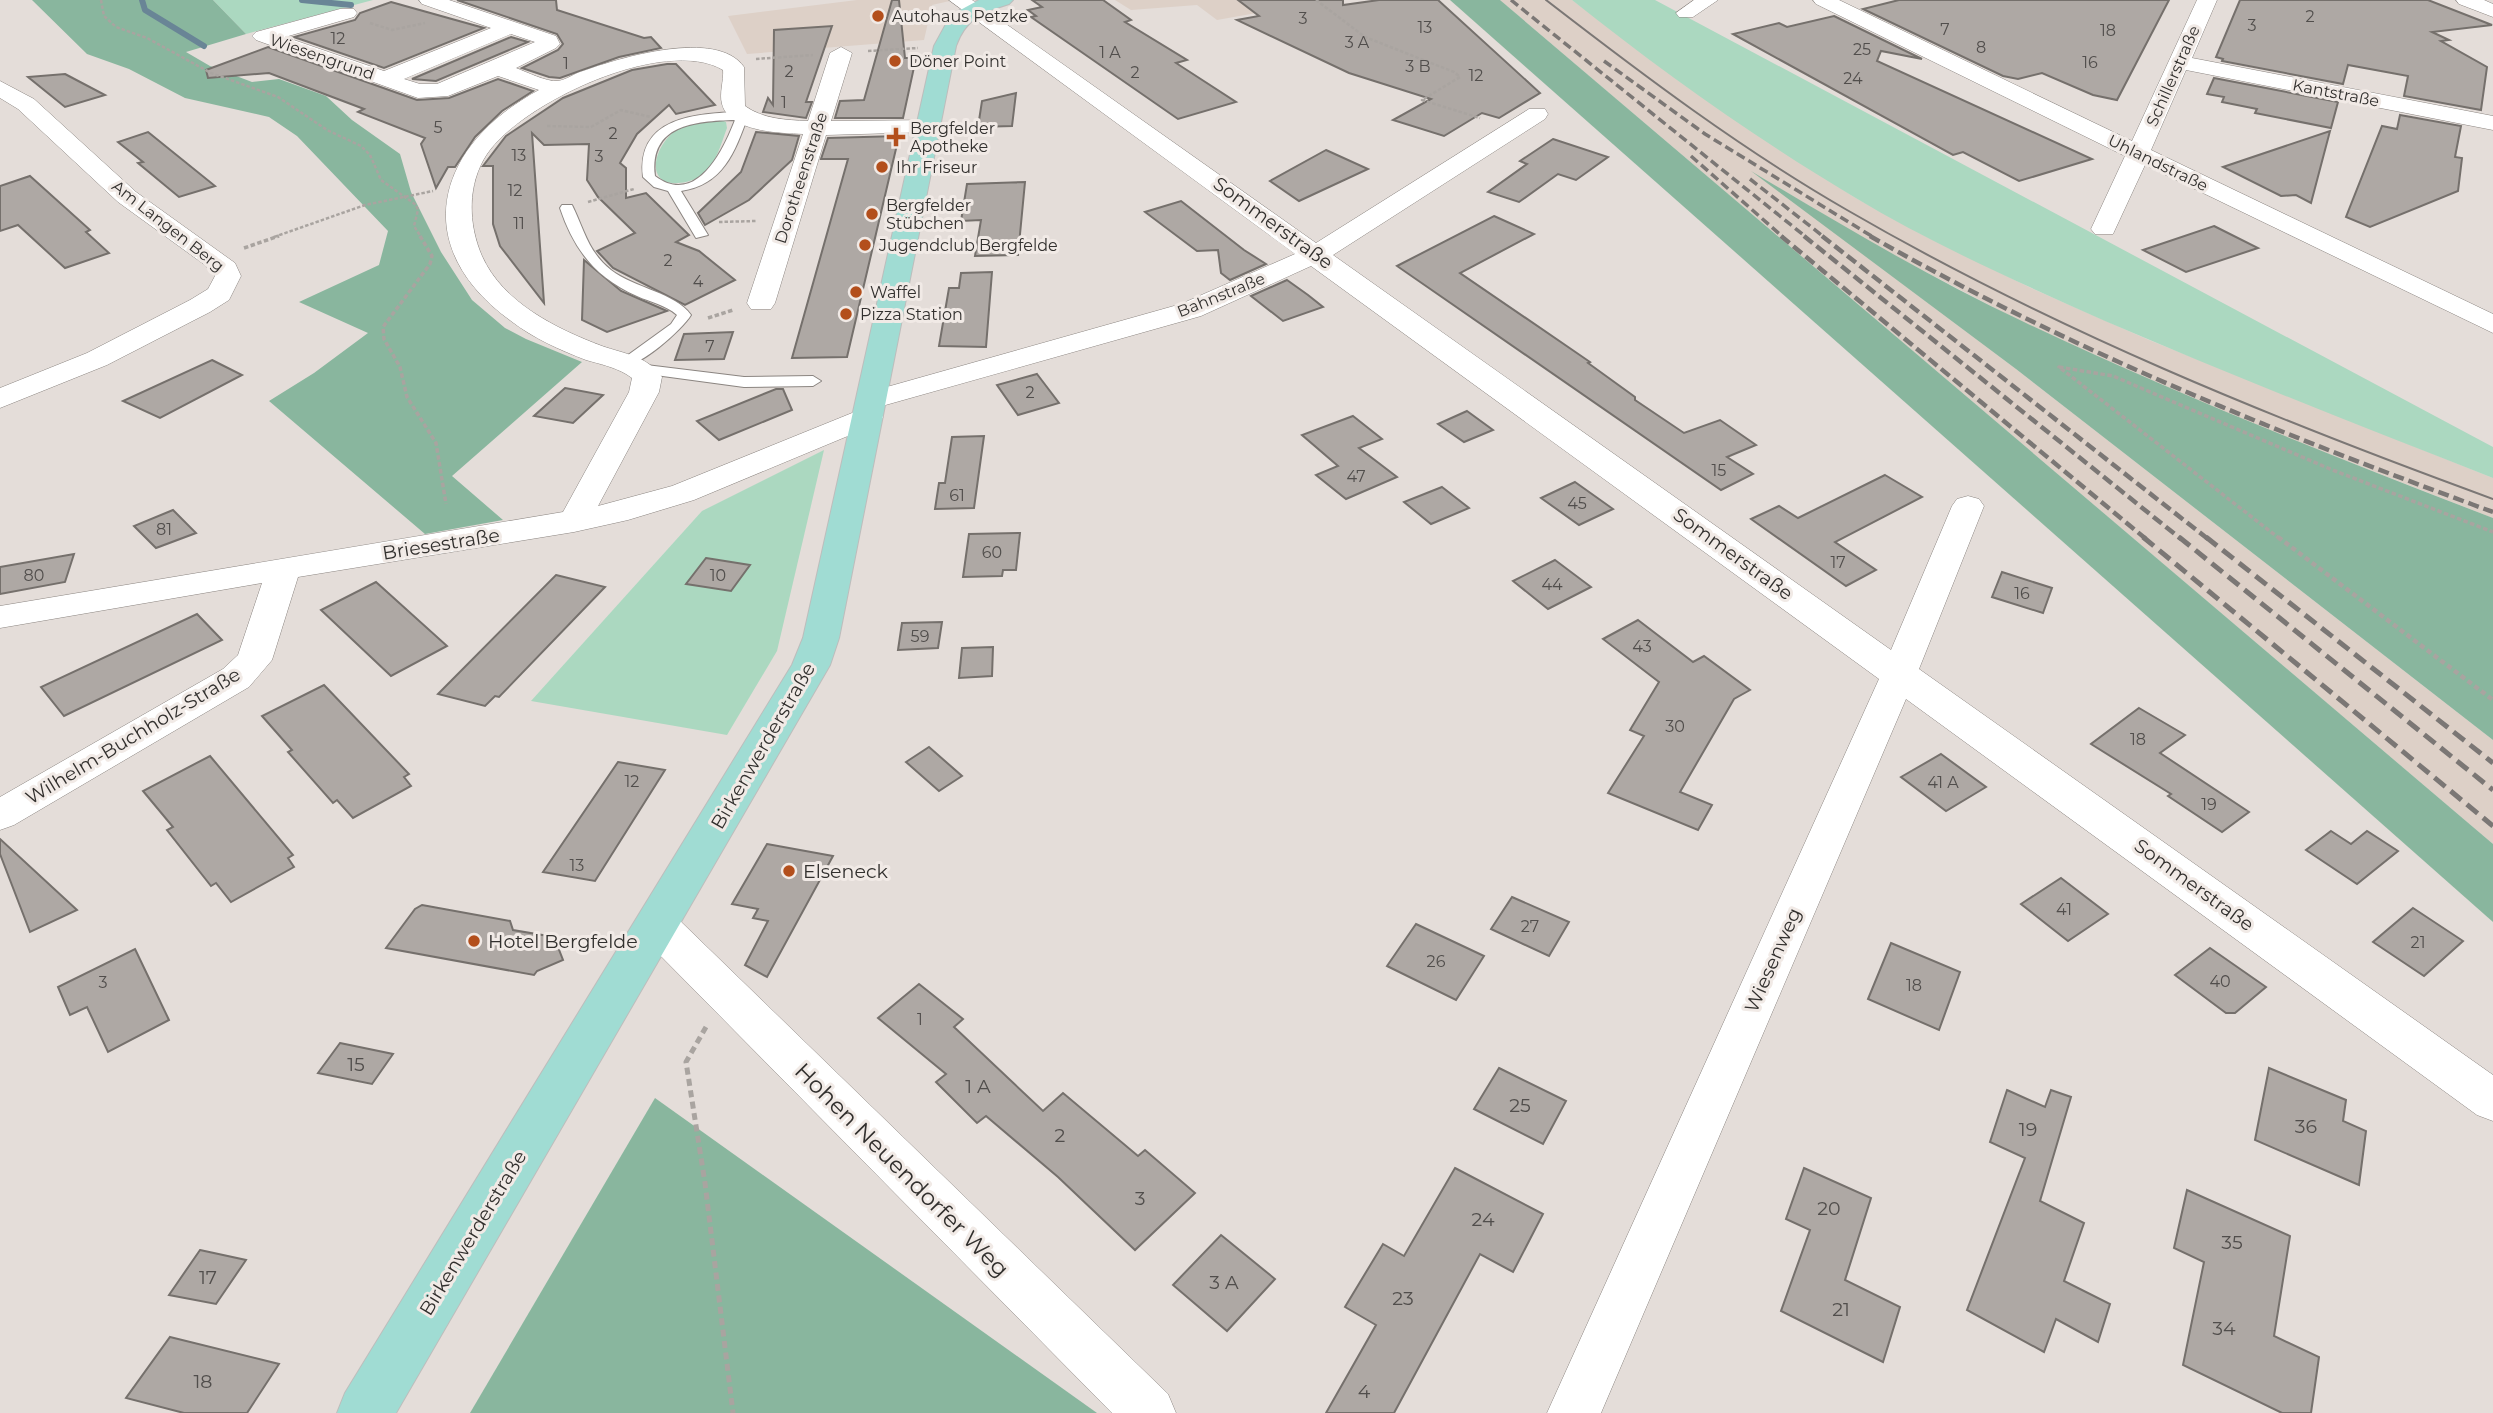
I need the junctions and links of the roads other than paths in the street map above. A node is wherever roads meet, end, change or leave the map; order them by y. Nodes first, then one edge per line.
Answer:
1 (429, 0) edge
2 (1708, 0) edge
3 (1823, 0) edge
4 (2207, 0) edge
5 (2466, 0) edge
6 (978, 3) edge
7 (2493, 11) edge
8 (347, 13) road end
9 (1686, 13) dead end
10 (513, 26) junction
11 (841, 53) dead end
12 (2179, 62) junction
13 (498, 69) junction
14 (384, 79) junction
15 (0, 88) edge
16 (555, 88) junction
17 (741, 116) junction
18 (1526, 122) road end
19 (2493, 123) edge
20 (930, 125) junction
21 (817, 128) junction
22 (2138, 153) junction
23 (672, 187) junction
24 (567, 208) road end
25 (698, 229) road end
26 (2104, 229) dead end
27 (1317, 254) junction
28 (761, 303) road end
29 (2493, 325) edge
30 (632, 366) junction
31 (813, 381) dead end
32 (0, 399) edge
33 (870, 408) junction
34 (1968, 506) dead end
35 (574, 522) junction
36 (284, 569) junction
37 (0, 617) edge
38 (1899, 674) junction
39 (0, 815) edge
40 (658, 926) junction
41 (2493, 1101) edge
42 (365, 1413) edge
43 (1149, 1413) edge
44 (1574, 1413) edge

1 - 10 street, Wiesengrund
2 - 9 street
3 - 22 street, Uhlandstraße
4 - 12 street, Schillerstraße
5 - 7 street
6 - 20 main road, Birkenwerderstraße
6 - 27 street, Sommerstraße
8 - 14 street, Wiesengrund
10 - 13 street, Wiesengrund
10 - 14 street, Wiesengrund
11 - 21 street, Dorotheenstraße
12 - 19 street, Kantstraße
12 - 22 street, Schillerstraße
13 - 14 street, Wiesengrund
13 - 16 street
15 - 32 street, Am Langen Berg
16 - 17 street
16 - 30 street
17 - 21 street
17 - 23 lane
17 - 23 lane
18 - 27 street, Bahnstraße
20 - 21 street
20 - 33 main road, Birkenwerderstraße
21 - 28 street, Dorotheenstraße
22 - 26 street, Schillerstraße
22 - 29 street, Uhlandstraße
23 - 25 lane
24 - 30 lane
27 - 33 street, Bahnstraße
27 - 38 street, Sommerstraße
30 - 31 lane
30 - 35 street
33 - 35 street, Briesestraße
33 - 40 main road, Birkenwerderstraße
34 - 38 street, Wiesenweg
35 - 36 street, Briesestraße
36 - 37 street, Briesestraße
36 - 39 street, Wilhelm-Buchholz-Straße
38 - 41 street, Sommerstraße
38 - 44 street, Wiesenweg
40 - 42 main road, Birkenwerderstraße
40 - 43 street, Hohen Neuendorfer Weg

